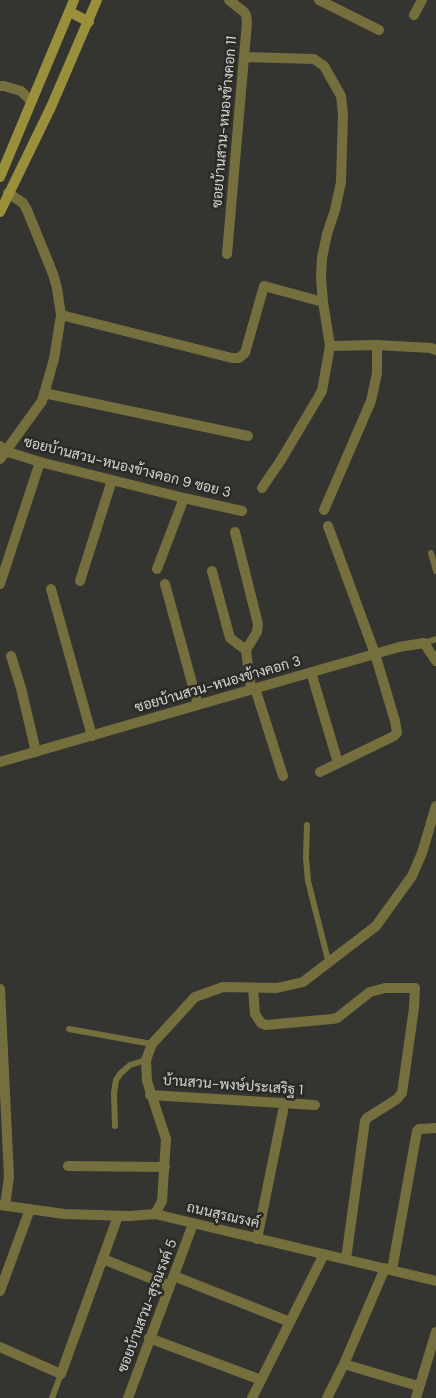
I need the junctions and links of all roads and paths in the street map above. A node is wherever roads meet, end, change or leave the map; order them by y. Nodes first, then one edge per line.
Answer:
1 (74, 0) edge
2 (97, 0) edge
3 (229, 0) edge
4 (319, 0) edge
5 (422, 0) edge
6 (70, 12) junction
7 (414, 15) dead end
8 (89, 22) junction
9 (379, 30) dead end
10 (244, 57) junction
11 (0, 86) edge
12 (31, 101) junction
13 (0, 177) edge
14 (8, 193) junction
15 (0, 212) edge
16 (227, 254) dead end
17 (323, 302) junction
18 (61, 315) junction
19 (377, 345) junction
20 (330, 346) junction
21 (436, 350) edge
22 (44, 393) junction
23 (248, 436) dead end
24 (2, 452) edge
25 (40, 462) junction
26 (112, 480) junction
27 (262, 488) dead end
28 (184, 498) junction
29 (324, 510) dead end
30 (242, 511) dead end
31 (328, 526) dead end
32 (234, 532) dead end
33 (431, 553) dead end
34 (157, 569) dead end
35 (212, 571) dead end
36 (436, 571) edge
37 (80, 581) dead end
38 (0, 584) edge
39 (165, 584) dead end
40 (51, 589) dead end
41 (436, 640) edge
42 (424, 643) junction
43 (246, 650) junction
44 (374, 654) junction
45 (11, 656) dead end
46 (436, 661) edge
47 (311, 672) junction
48 (253, 689) junction
49 (198, 705) junction
50 (92, 736) junction
51 (36, 752) junction
52 (0, 762) edge
53 (338, 764) junction
54 (320, 772) dead end
55 (283, 776) dead end
56 (436, 806) edge
57 (307, 825) dead end
58 (329, 964) junction
59 (253, 988) junction
60 (0, 989) edge
61 (69, 1029) dead end
62 (152, 1044) junction
63 (146, 1060) junction
64 (150, 1094) junction
65 (315, 1105) dead end
66 (283, 1111) dead end
67 (115, 1126) dead end
68 (436, 1128) edge
69 (68, 1166) dead end
70 (165, 1168) junction
71 (3, 1206) edge
72 (30, 1209) junction
73 (155, 1214) junction
74 (118, 1216) junction
75 (193, 1224) junction
76 (257, 1239) junction
77 (324, 1254) junction
78 (103, 1259) junction
79 (346, 1259) junction
80 (389, 1269) junction
81 (435, 1279) edge
82 (172, 1281) junction
83 (0, 1291) edge
84 (290, 1322) junction
85 (436, 1332) edge
86 (149, 1338) junction
87 (0, 1347) edge
88 (344, 1364) junction
89 (61, 1374) junction
90 (262, 1380) junction
91 (418, 1386) junction
92 (52, 1398) edge
93 (128, 1398) edge
94 (252, 1398) edge
95 (327, 1398) edge
96 (416, 1398) edge

1 - 6 main road
2 - 8 main road
3 - 10 street, ซอยบ้านสวน-หนองข้างคอก 11
4 - 9 street
5 - 7 street
6 - 8 main road
6 - 12 main road
8 - 14 main road
10 - 16 street, ซอยบ้านสวน-หนองข้างคอก 11
10 - 17 street
11 - 12 street
12 - 13 main road
14 - 15 main road
14 - 18 street
17 - 18 street
17 - 20 street
18 - 22 street
19 - 20 street
19 - 21 street
19 - 29 street
20 - 27 street
22 - 23 street
22 - 24 street
24 - 25 street, ซอยบ้านสวน-หนองข้างคอก 9 ซอย 3
25 - 26 street, ซอยบ้านสวน-หนองข้างคอก 9 ซอย 3
25 - 38 street
26 - 28 street, ซอยบ้านสวน-หนองข้างคอก 9 ซอย 3
26 - 37 street
28 - 30 street, ซอยบ้านสวน-หนองข้างคอก 9 ซอย 3
28 - 34 street
31 - 44 street
32 - 43 street
33 - 36 lane
35 - 43 street
39 - 49 street
40 - 50 street
41 - 42 lane
42 - 44 street, ซอยบ้านสวน-หนองข้างคอก 3
42 - 46 street
43 - 48 street
44 - 47 street, ซอยบ้านสวน-หนองข้างคอก 3
44 - 53 street
45 - 51 street
47 - 48 street, ซอยบ้านสวน-หนองข้างคอก 3
47 - 53 street
48 - 49 street, ซอยบ้านสวน-หนองข้างคอก 3
48 - 55 street
49 - 50 street, ซอยบ้านสวน-หนองข้างคอก 3
50 - 51 street, ซอยบ้านสวน-หนองข้างคอก 3
51 - 52 street, ซอยบ้านสวน-หนองข้างคอก 3
53 - 54 street
56 - 58 street
57 - 58 lane
58 - 59 street
59 - 62 street
59 - 79 street
60 - 71 street
61 - 62 lane
62 - 63 street
63 - 64 street
63 - 67 lane
64 - 65 street, บ้านสวน-พงษ์ประเสริฐ 1
64 - 70 street
66 - 76 street
68 - 80 street
69 - 70 street
70 - 73 street
71 - 72 street, ถนนสุรณรงค์
72 - 74 street, ถนนสุรณรงค์
72 - 83 street
73 - 74 street, ถนนสุรณรงค์
73 - 75 street, ถนนสุรณรงค์
74 - 78 street
75 - 76 street, ถนนสุรณรงค์
75 - 82 street, ซอยบ้านสวน-สุรณรงค์ 5
76 - 77 street, ถนนสุรณรงค์
77 - 79 street, ถนนสุรณรงค์
77 - 84 street
78 - 82 street
78 - 89 street
79 - 80 street, ถนนสุรณรงค์
80 - 81 street, ถนนสุรณรงค์
80 - 88 street
82 - 84 street
82 - 86 street, ซอยบ้านสวน-สุรณรงค์ 5
84 - 90 street
85 - 91 street
86 - 90 street
86 - 93 street, ซอยบ้านสวน-สุรณรงค์ 5
87 - 89 street
88 - 91 street
88 - 95 street
89 - 92 lane
90 - 94 street
91 - 96 street

